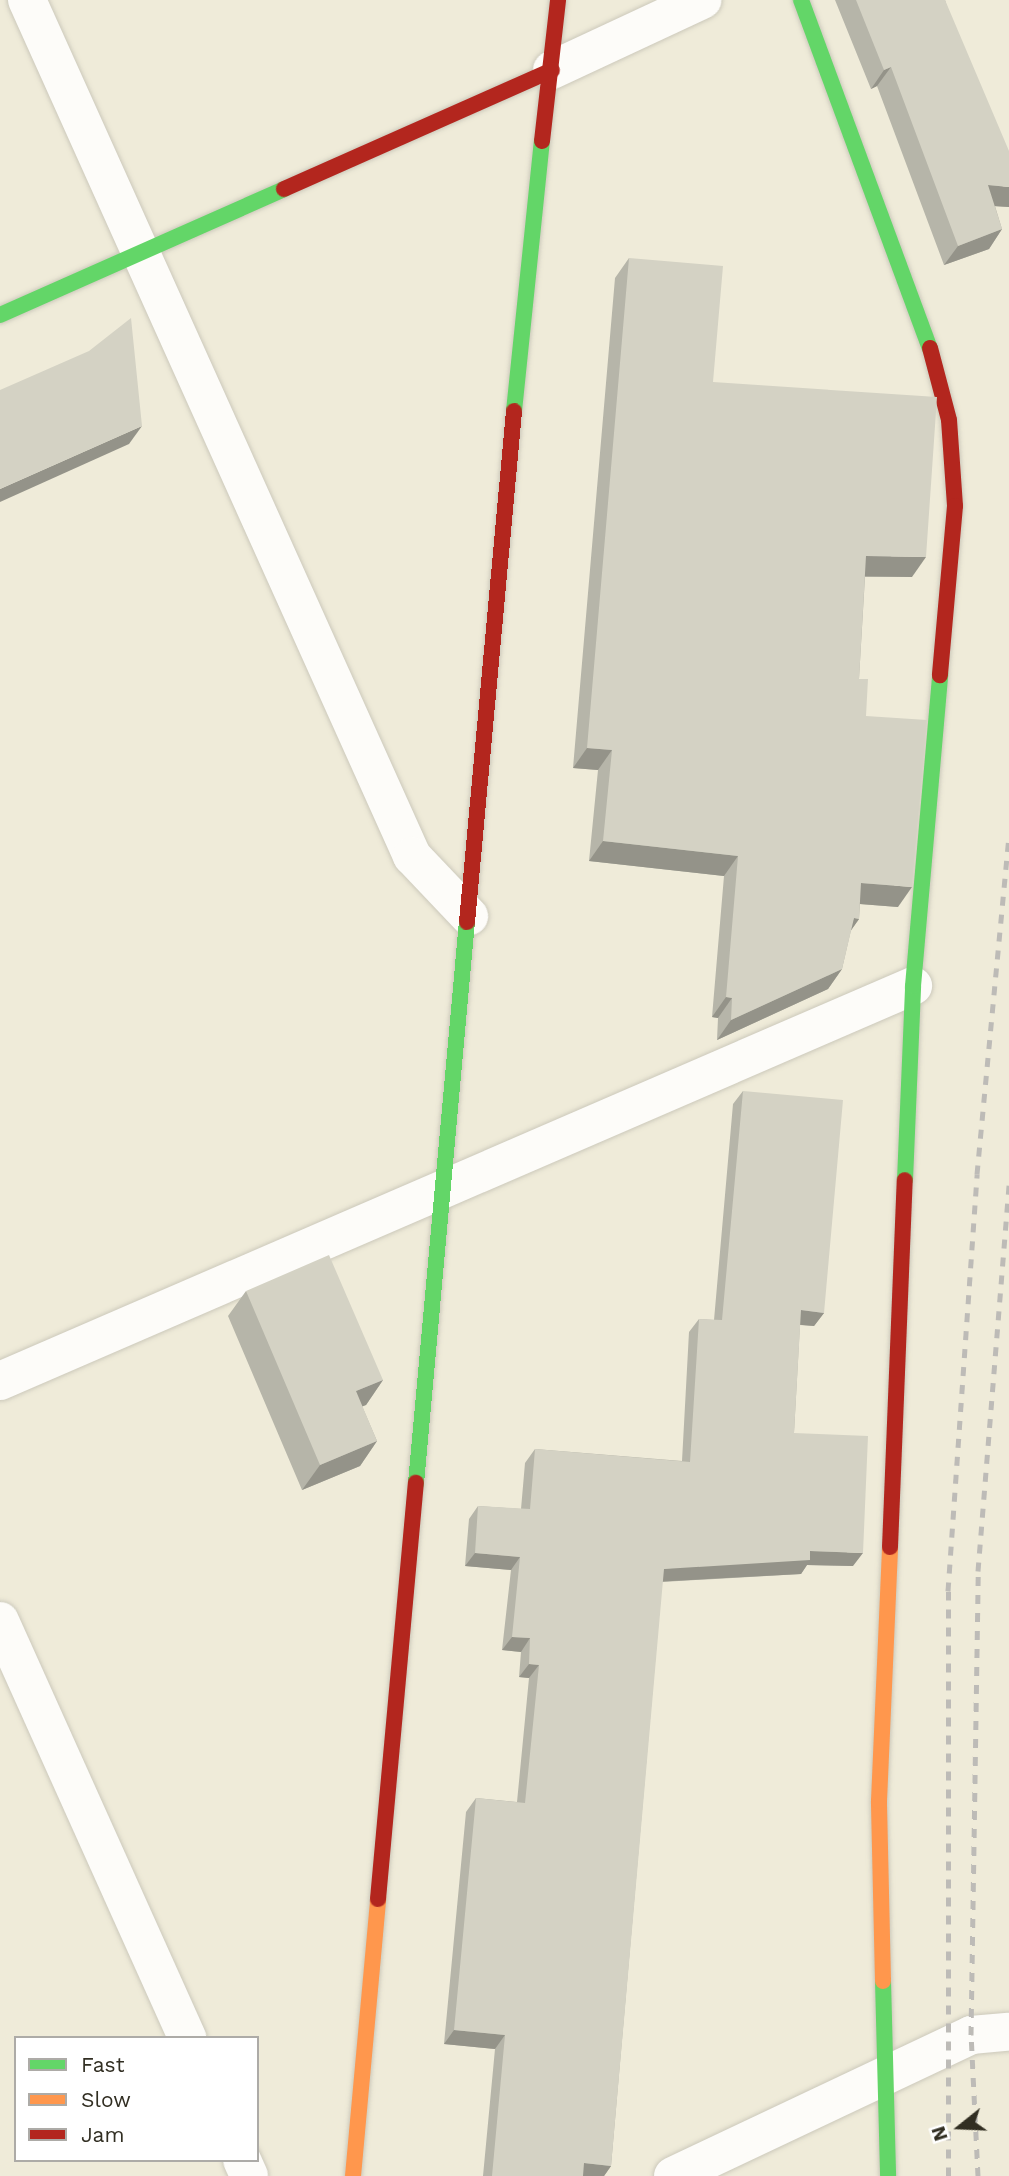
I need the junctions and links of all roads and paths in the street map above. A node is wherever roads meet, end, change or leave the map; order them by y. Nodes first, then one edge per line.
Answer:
1 (27, 0) edge
2 (558, 0) edge
3 (702, 0) edge
4 (801, 0) edge
5 (552, 70) junction
6 (140, 253) junction
7 (0, 315) edge
8 (469, 916) junction
9 (913, 986) junction
10 (445, 1189) junction
11 (0, 1381) edge
12 (0, 1621) edge
13 (1009, 2032) edge
14 (186, 2036) edge
15 (882, 2079) junction
16 (353, 2176) edge
17 (673, 2176) edge
18 (888, 2176) edge

1 - 6 street
2 - 5 street
3 - 5 street
4 - 9 street
5 - 6 street
5 - 8 street
6 - 7 street
6 - 8 street
8 - 10 street
9 - 10 street
9 - 15 street
10 - 11 street
10 - 16 street
12 - 14 street
13 - 15 street
15 - 17 street
15 - 18 street

